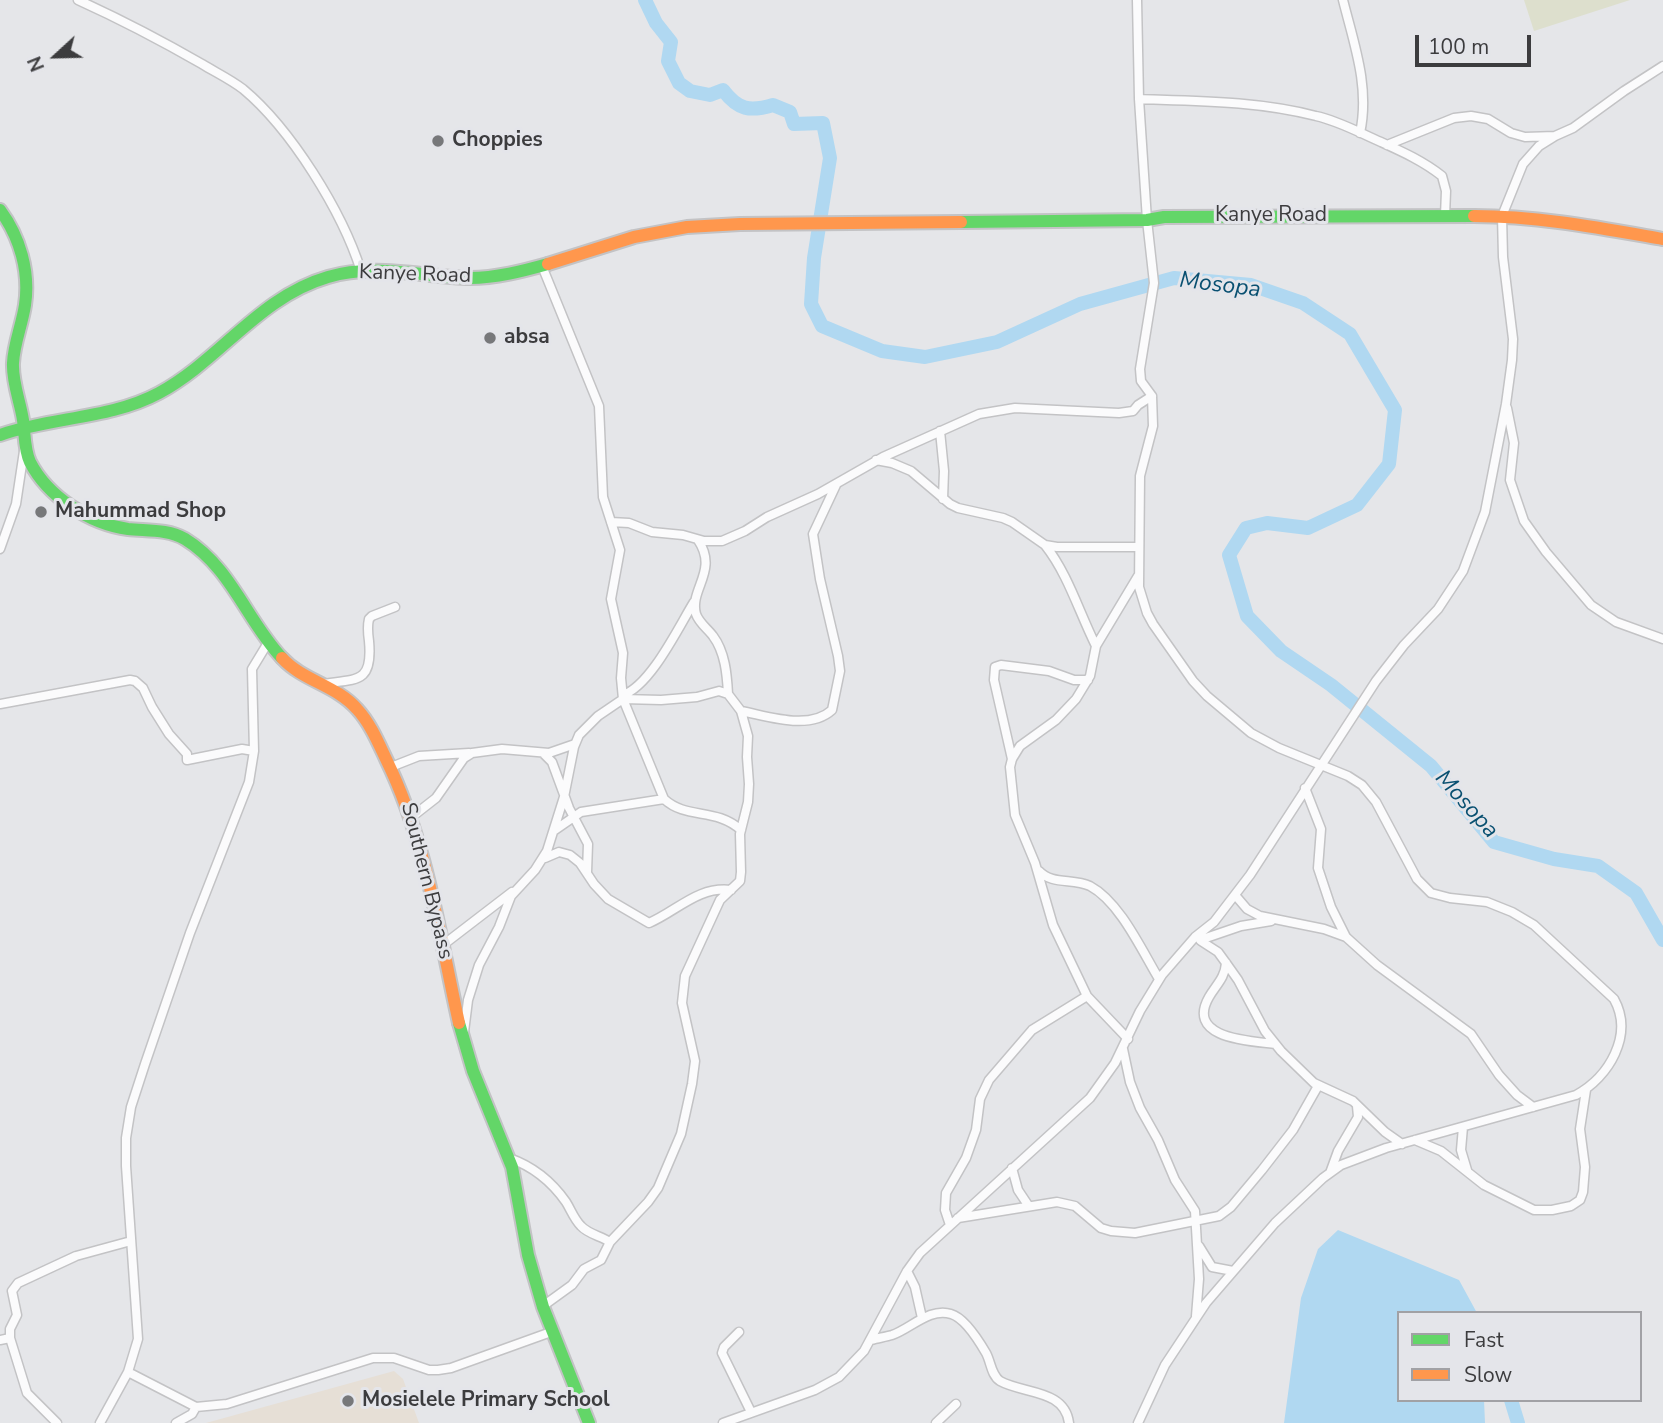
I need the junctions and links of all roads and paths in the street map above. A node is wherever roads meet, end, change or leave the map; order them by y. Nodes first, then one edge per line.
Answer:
1 (78, 0) edge
2 (1137, 0) edge
3 (1343, 0) edge
4 (1663, 66) edge
5 (1139, 99) junction
6 (1360, 133) junction
7 (1555, 136) junction
8 (1387, 145) junction
9 (0, 209) edge
10 (1445, 216) junction
11 (1502, 216) junction
12 (1147, 220) junction
13 (1663, 239) edge
14 (542, 266) junction
15 (361, 271) junction
16 (1152, 396) junction
17 (1506, 404) junction
18 (24, 425) junction
19 (940, 431) junction
20 (0, 435) edge
21 (25, 448) junction
22 (876, 460) junction
23 (836, 484) junction
24 (943, 499) junction
25 (611, 522) junction
26 (698, 540) junction
27 (1045, 545) junction
28 (1138, 547) junction
29 (0, 550) edge
30 (1138, 576) junction
31 (697, 597) junction
32 (395, 607) dead end
33 (1663, 639) edge
34 (269, 641) junction
35 (1096, 646) junction
36 (1088, 680) junction
37 (321, 684) junction
38 (728, 694) junction
39 (623, 697) junction
40 (0, 704) edge
41 (741, 711) junction
42 (575, 744) junction
43 (254, 751) junction
44 (472, 752) junction
45 (543, 753) junction
46 (1012, 759) junction
47 (391, 766) junction
48 (1320, 766) junction
49 (1305, 788) junction
50 (564, 797) junction
51 (664, 799) junction
52 (413, 816) junction
53 (573, 817) junction
54 (554, 830) junction
55 (741, 831) junction
56 (544, 859) junction
57 (1036, 868) junction
58 (587, 873) junction
59 (731, 890) junction
60 (514, 891) junction
61 (1235, 895) junction
62 (1274, 920) junction
63 (1346, 937) junction
64 (1198, 939) junction
65 (443, 946) junction
66 (1227, 963) junction
67 (1159, 979) junction
68 (1087, 996) junction
69 (1128, 1039) junction
70 (462, 1040) junction
71 (1275, 1044) junction
72 (1123, 1048) junction
73 (1318, 1086) junction
74 (1586, 1090) junction
75 (1357, 1106) junction
76 (1533, 1107) junction
77 (1463, 1127) junction
78 (1415, 1140) junction
79 (1402, 1143) junction
80 (509, 1158) junction
81 (1012, 1168) junction
82 (1330, 1173) junction
83 (1468, 1173) junction
84 (1028, 1205) junction
85 (953, 1222) junction
86 (1196, 1222) junction
87 (131, 1241) junction
88 (610, 1241) junction
89 (1197, 1244) junction
90 (907, 1271) junction
91 (1233, 1271) junction
92 (543, 1306) junction
93 (1196, 1316) junction
94 (922, 1318) junction
95 (551, 1332) junction
96 (739, 1332) dead end
97 (10, 1338) junction
98 (0, 1340) edge
99 (871, 1340) junction
100 (128, 1372) junction
101 (956, 1404) dead end
102 (196, 1407) junction
103 (751, 1412) junction
104 (57, 1423) edge
105 (100, 1423) edge
106 (176, 1423) edge
107 (589, 1423) edge
108 (723, 1423) edge
109 (936, 1423) edge
110 (1069, 1423) edge
111 (1138, 1423) edge

1 - 15 street
2 - 5 street
3 - 6 street
4 - 7 street
5 - 6 street
5 - 12 street
6 - 8 street
7 - 8 street
7 - 11 street
8 - 10 street
9 - 18 main road, Southern Bypass
10 - 11 main road, Kanye Road
10 - 12 main road, Kanye Road
11 - 13 main road, Kanye Road
11 - 17 street
12 - 14 main road, Kanye Road
12 - 16 street
14 - 15 main road, Kanye Road
14 - 25 street
15 - 18 main road, Kanye Road
16 - 19 street
16 - 28 street
17 - 33 street
17 - 48 street
18 - 20 main road, Kanye Road
18 - 21 main road, Southern Bypass
19 - 22 street
19 - 24 street
21 - 29 street
21 - 34 main road, Southern Bypass
22 - 23 street
22 - 24 street
23 - 26 street
23 - 41 street
24 - 27 street
25 - 26 street
25 - 39 street
26 - 31 street
27 - 28 street
27 - 35 street
28 - 30 street
30 - 35 street
30 - 48 street
31 - 38 street
31 - 39 street
32 - 37 street
34 - 37 main road, Southern Bypass
34 - 43 street
35 - 36 street
36 - 46 street
36 - 46 street
37 - 47 main road, Southern Bypass
38 - 39 street
38 - 41 street
39 - 42 street
39 - 51 street
40 - 43 street
41 - 55 street
42 - 45 street
42 - 50 street
43 - 87 street
44 - 45 street
44 - 47 street
44 - 52 street
45 - 50 street
46 - 57 street
47 - 52 main road, Southern Bypass
48 - 49 street
48 - 74 street
49 - 61 street
49 - 63 street
50 - 53 street
50 - 54 street
51 - 53 street
51 - 55 street
52 - 65 main road, Southern Bypass
53 - 54 street
53 - 58 street
54 - 56 street
55 - 59 street
56 - 58 street
56 - 60 street
57 - 67 street
57 - 68 street
58 - 59 street
59 - 88 street
60 - 65 street
60 - 70 street
61 - 62 street
61 - 64 street
62 - 63 street
62 - 64 street
63 - 76 street
64 - 66 street
64 - 67 street
65 - 70 main road, Southern Bypass
66 - 71 street
66 - 71 street
67 - 69 street
68 - 69 street
68 - 85 street
69 - 72 street
70 - 80 main road, Southern Bypass
71 - 73 street
72 - 81 street
72 - 86 street
73 - 75 street
73 - 86 street
74 - 76 street
74 - 83 street
75 - 79 street
75 - 82 street
76 - 77 street
77 - 78 street
77 - 83 street
78 - 79 street
78 - 83 street
79 - 82 street
80 - 88 street
80 - 92 main road, Southern Bypass
81 - 84 street
81 - 85 street
82 - 91 street
84 - 85 street
84 - 86 street
85 - 90 street
86 - 89 street
87 - 97 street
87 - 100 street
88 - 92 street
89 - 91 street
89 - 93 street
90 - 94 street
90 - 99 street
91 - 93 street
92 - 95 main road, Southern Bypass
93 - 111 street
94 - 99 street
94 - 110 street
95 - 102 street
95 - 107 main road, Southern Bypass
96 - 103 street
97 - 98 street
97 - 104 street
99 - 103 street
100 - 102 street
100 - 105 street
101 - 109 street
102 - 106 street
103 - 108 street

